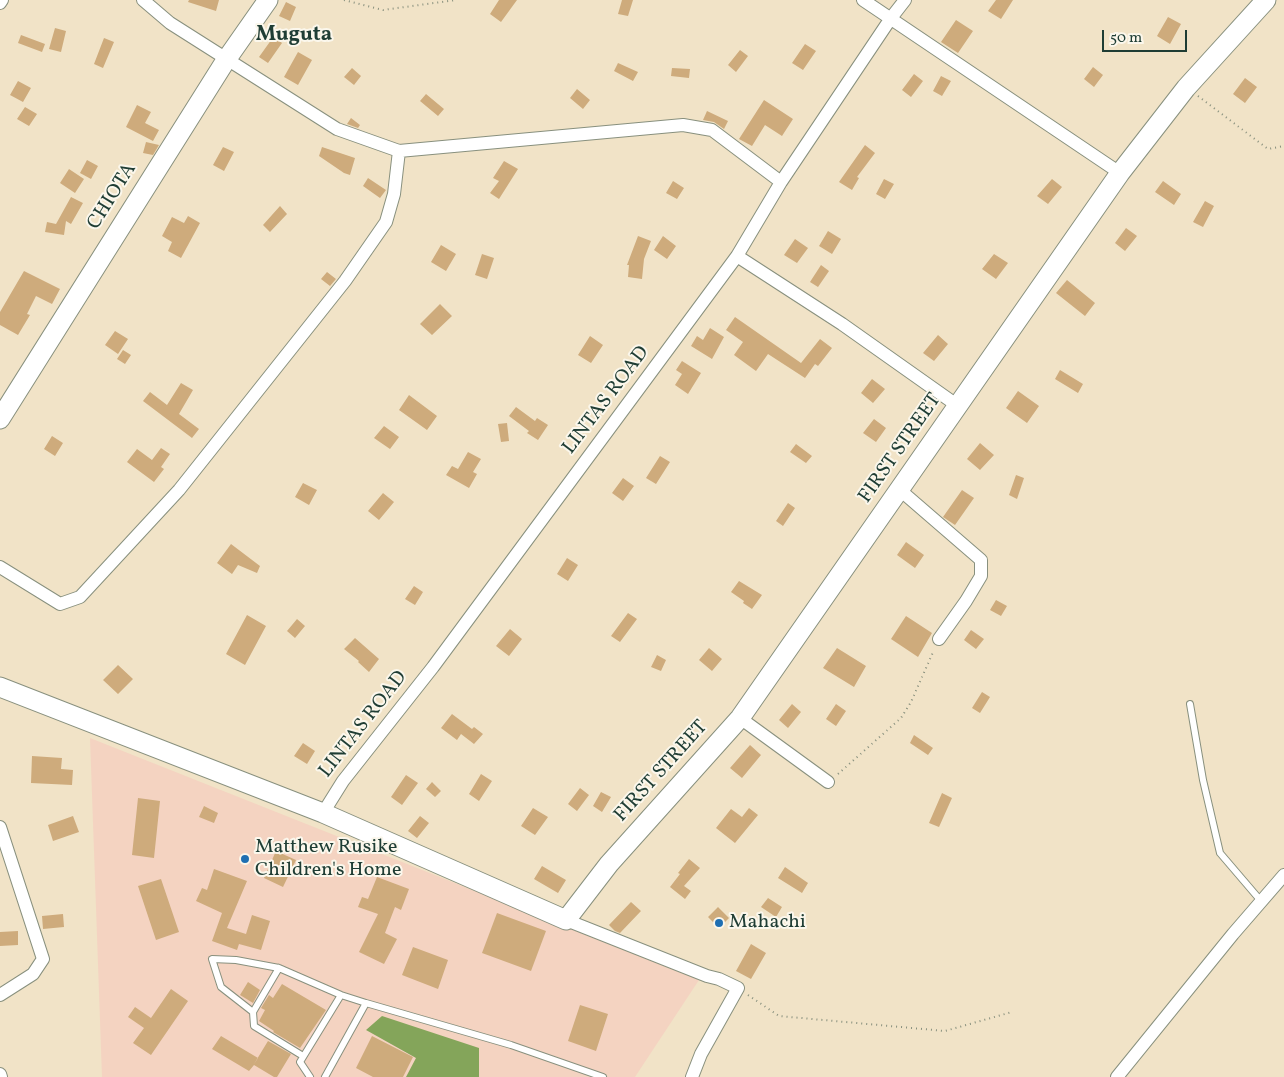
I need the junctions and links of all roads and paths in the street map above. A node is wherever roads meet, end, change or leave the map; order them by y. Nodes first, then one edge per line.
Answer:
1 (2, 0) edge
2 (143, 0) edge
3 (268, 0) edge
4 (344, 0) edge
5 (456, 0) edge
6 (863, 0) edge
7 (905, 0) edge
8 (1266, 0) edge
9 (0, 3) edge
10 (891, 18) junction
11 (226, 60) junction
12 (1186, 88) junction
13 (1284, 146) edge
14 (399, 151) junction
15 (1120, 173) junction
16 (781, 182) junction
17 (737, 256) junction
18 (958, 406) junction
19 (0, 419) edge
20 (900, 490) junction
21 (0, 567) edge
22 (939, 639) joint
23 (0, 687) edge
24 (1190, 704) dead end
25 (740, 718) junction
26 (828, 782) joint
27 (322, 813) junction
28 (0, 827) edge
29 (1284, 874) edge
30 (1261, 901) junction
31 (566, 920) junction
32 (279, 968) junction
33 (738, 988) junction
34 (0, 995) edge
35 (341, 995) junction
36 (366, 1003) junction
37 (253, 1012) junction
38 (1012, 1012) dead end
39 (303, 1056) junction
40 (310, 1077) edge
41 (325, 1077) edge
42 (603, 1077) edge
43 (692, 1077) edge
44 (1117, 1077) edge

1 - 9 street
2 - 11 street
3 - 11 street, CHIOTA
4 - 5 path
6 - 10 street
7 - 10 street, LINTAS ROAD
8 - 12 street, FIRST STREET
10 - 15 street
10 - 16 street, LINTAS ROAD
11 - 14 street
11 - 19 street, CHIOTA
12 - 13 path
12 - 15 street, FIRST STREET
14 - 16 street
14 - 21 street
15 - 18 street, FIRST STREET
16 - 17 street, LINTAS ROAD
17 - 18 street
17 - 27 street, LINTAS ROAD
18 - 20 street, FIRST STREET
20 - 22 street
20 - 25 street, FIRST STREET
22 - 26 path
23 - 27 street
24 - 30 lane
25 - 26 street
25 - 31 street, FIRST STREET
27 - 31 street
28 - 34 street
29 - 30 street
30 - 44 street
31 - 33 street
32 - 35 lane
32 - 37 lane
32 - 37 lane
33 - 38 path
33 - 43 street
35 - 36 lane
35 - 39 lane
36 - 41 lane
36 - 42 lane
37 - 39 lane
39 - 40 lane

